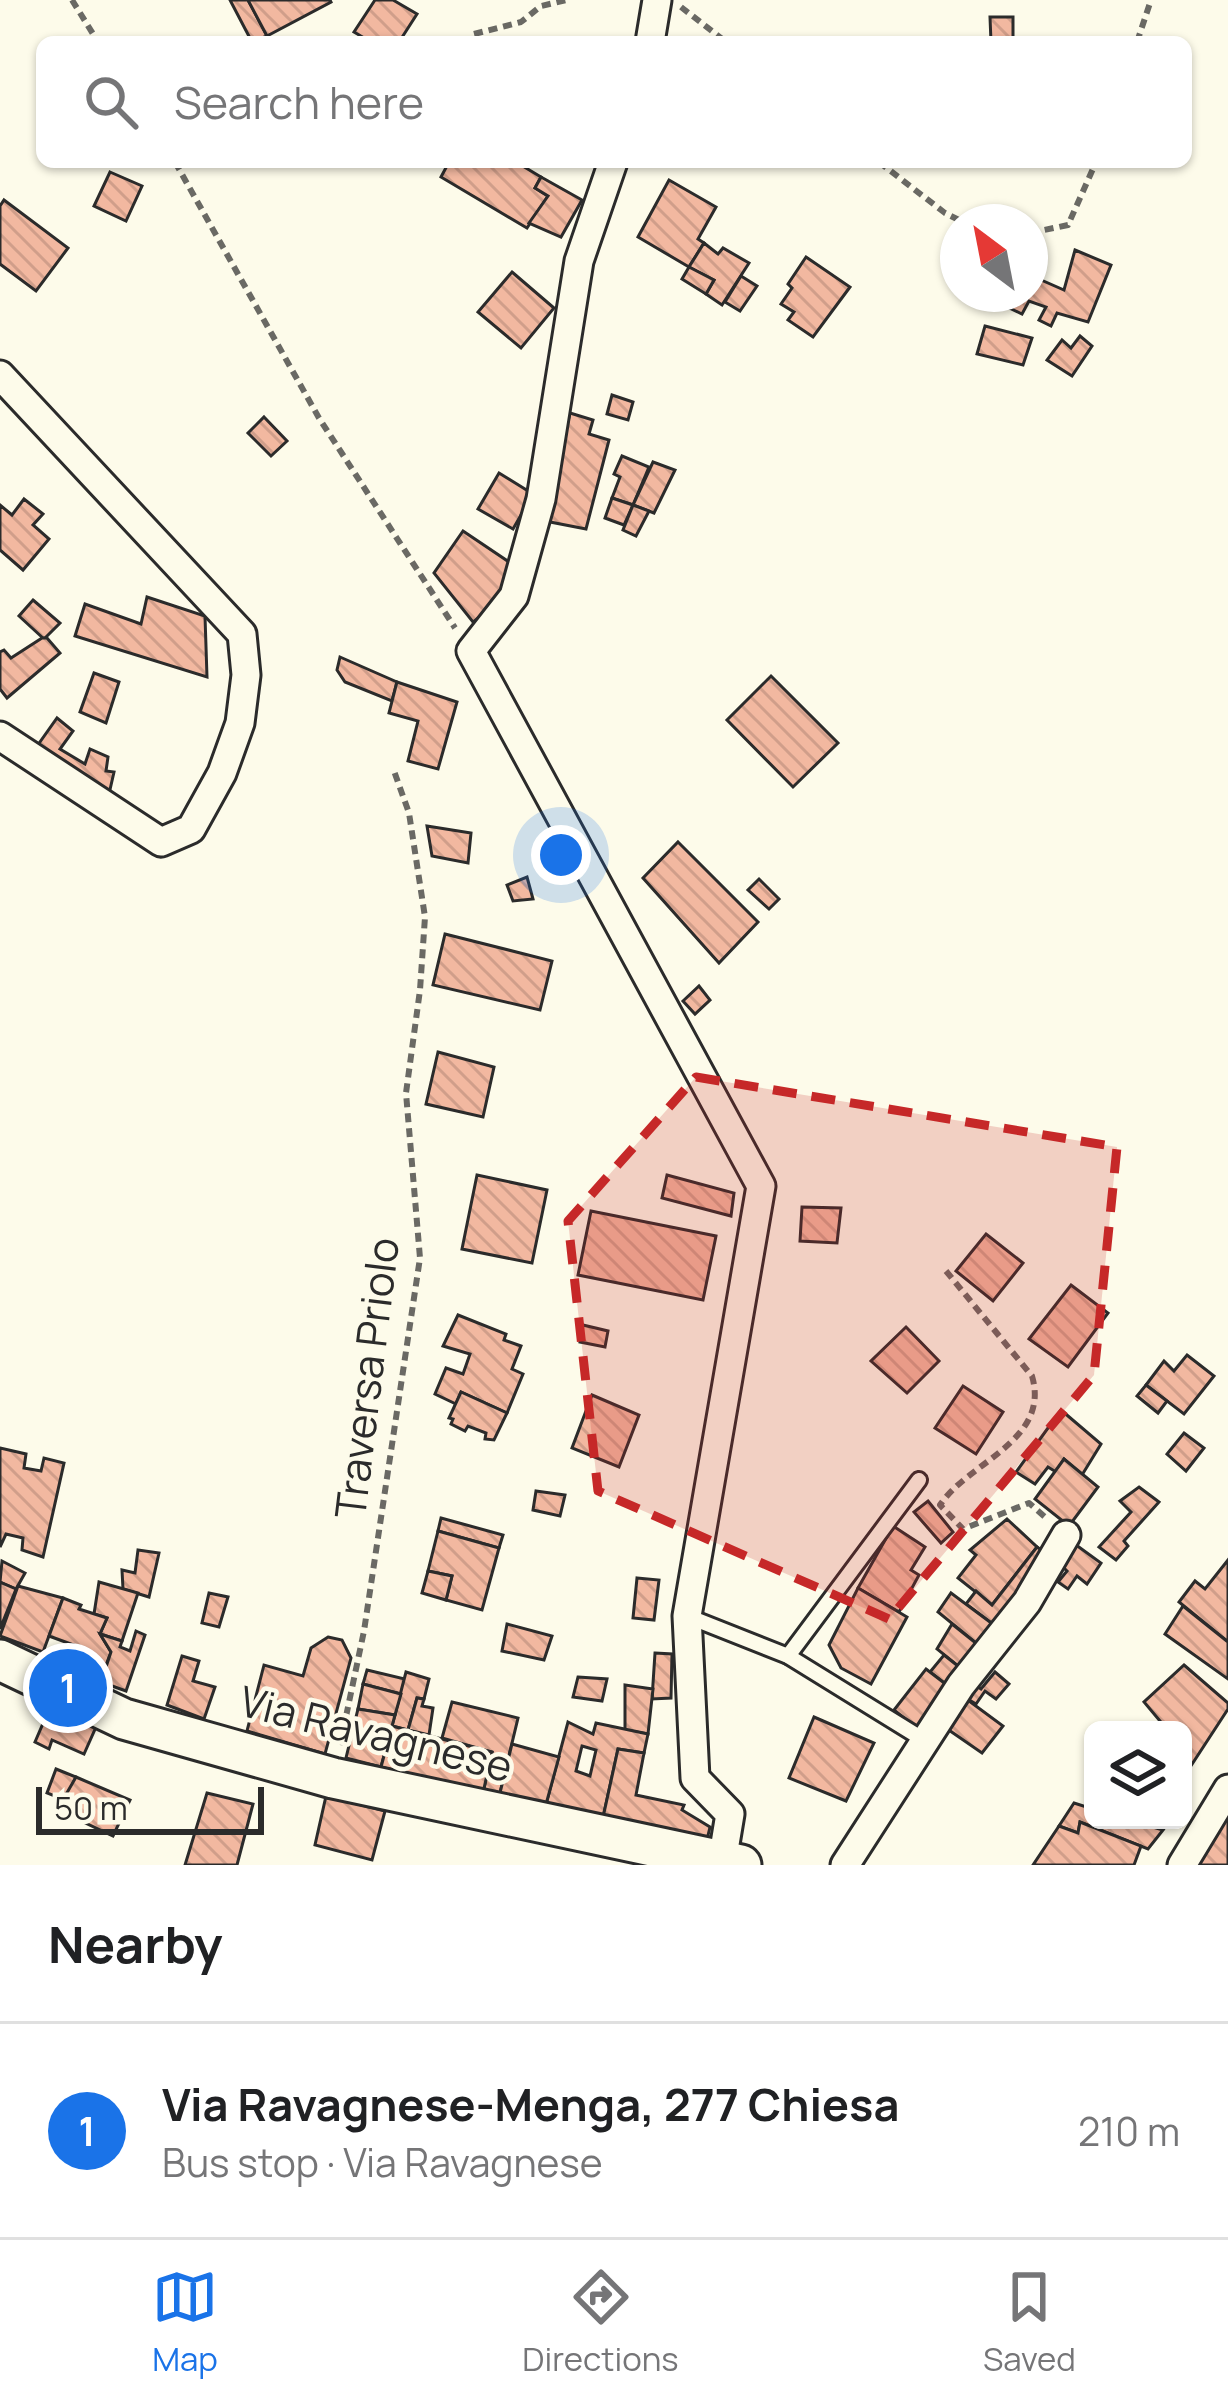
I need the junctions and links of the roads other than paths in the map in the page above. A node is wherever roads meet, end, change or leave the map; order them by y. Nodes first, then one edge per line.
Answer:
1 (657, 0) edge
2 (651, 36) edge
3 (611, 168) edge
4 (0, 375) edge
5 (0, 736) edge
6 (919, 1480) dead end
7 (1066, 1535) road end
8 (687, 1616) junction
9 (788, 1656) junction
10 (0, 1660) edge
11 (924, 1740) junction
12 (1228, 1790) edge
13 (661, 1858) edge
14 (731, 1864) edge
15 (845, 1865) edge
16 (1182, 1865) edge

1 - 2 street
3 - 8 street
4 - 5 street
6 - 9 lane
7 - 11 street
8 - 9 lane
8 - 14 street
9 - 11 lane
10 - 13 main road, Via Ravagnese
11 - 15 street
12 - 16 street
13 - 14 main road, Via Ravagnese

